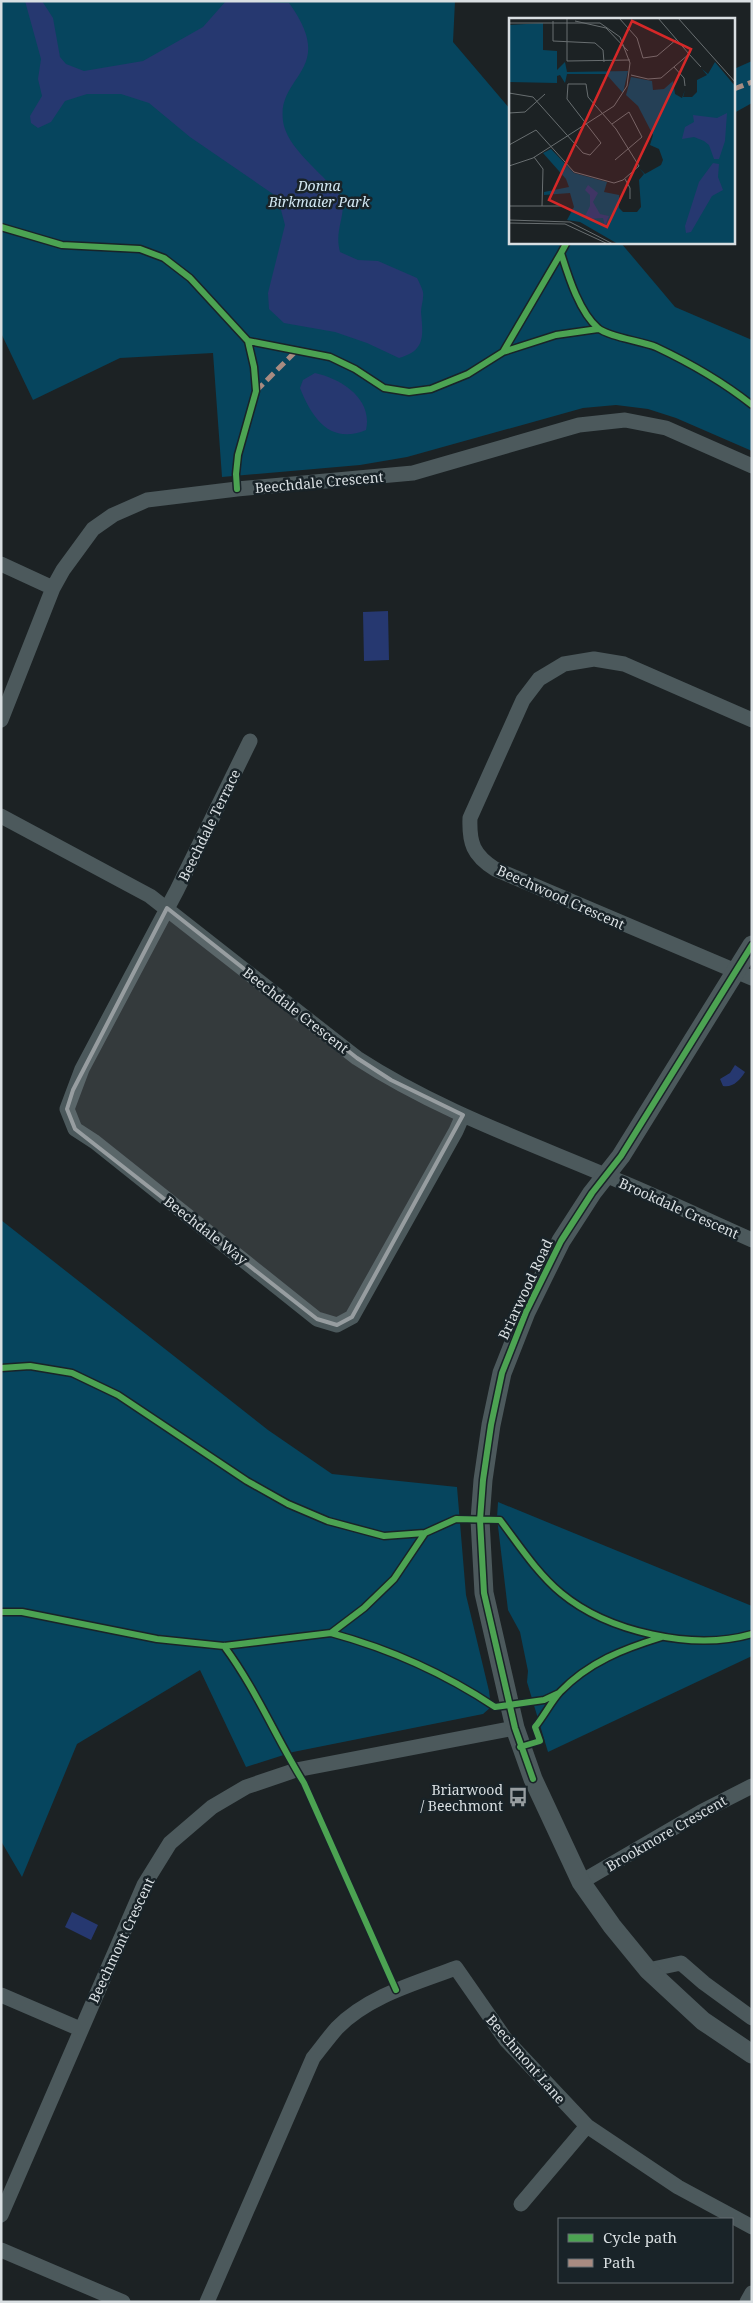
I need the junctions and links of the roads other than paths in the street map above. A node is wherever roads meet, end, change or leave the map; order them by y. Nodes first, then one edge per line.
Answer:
1 (752, 466) edge
2 (1, 564) edge
3 (53, 588) junction
4 (1, 720) edge
5 (752, 720) edge
6 (250, 741) dead end
7 (1, 816) edge
8 (167, 908) junction
9 (752, 945) edge
10 (744, 975) edge
11 (463, 1115) junction
12 (606, 1175) junction
13 (752, 1240) edge
14 (515, 1728) junction
15 (752, 1786) edge
16 (581, 1882) junction
17 (648, 1970) junction
18 (1, 1995) edge
19 (752, 2018) edge
20 (80, 2029) junction
21 (752, 2054) edge
22 (586, 2126) junction
23 (521, 2204) dead end
24 (1, 2215) edge
25 (752, 2227) edge
26 (1, 2250) edge
27 (752, 2292) edge
28 (123, 2302) edge
29 (207, 2302) edge
30 (747, 2302) edge

1 - 3 street, Beechdale Crescent
2 - 3 street
3 - 4 street, Beechdale Crescent
5 - 10 street, Beechwood Crescent
6 - 8 street, Beechdale Terrace
7 - 8 street, Beechdale Crescent
8 - 11 street, Beechdale Crescent
8 - 11 street, Beechdale Way
9 - 10 street, Briarwood Road
10 - 12 street, Briarwood Road
11 - 12 street, Beechdale Crescent
12 - 13 street, Brookdale Crescent
12 - 14 street, Briarwood Road
14 - 16 street, Briarwood Road
14 - 20 street, Beechmont Crescent
15 - 16 street, Brookmore Crescent
16 - 17 street, Briarwood Road
17 - 19 street
17 - 21 street, Briarwood Road
18 - 20 street
20 - 24 street, Beechmont Crescent
22 - 23 street
22 - 25 street, Beechmont Lane
22 - 29 street, Beechmont Lane
26 - 28 street
27 - 30 street

